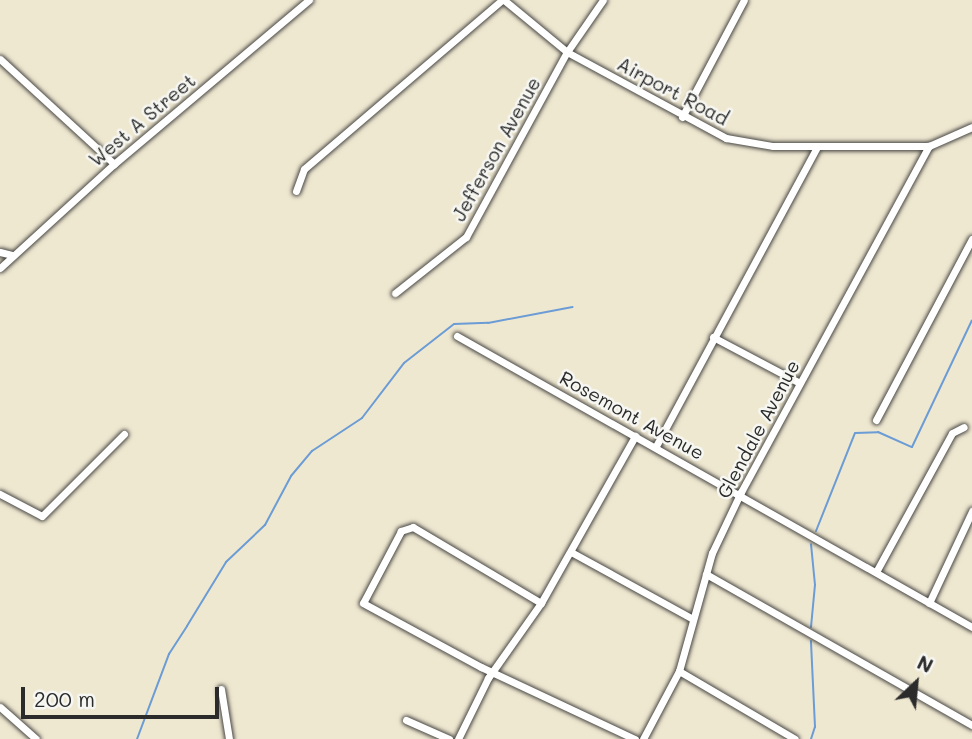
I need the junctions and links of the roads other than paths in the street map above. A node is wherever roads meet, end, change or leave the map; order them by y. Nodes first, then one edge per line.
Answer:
1 (309, 0) edge
2 (503, 0) edge
3 (603, 0) edge
4 (744, 0) edge
5 (567, 52) junction
6 (0, 58) edge
7 (682, 117) junction
8 (971, 129) edge
9 (929, 146) junction
10 (817, 147) junction
11 (114, 164) junction
12 (296, 191) dead end
13 (972, 239) edge
14 (0, 253) edge
15 (12, 255) junction
16 (0, 268) edge
17 (395, 293) dead end
18 (457, 336) dead end
19 (713, 337) junction
20 (800, 383) junction
21 (876, 420) dead end
22 (964, 427) dead end
23 (124, 434) dead end
24 (635, 436) junction
25 (656, 446) junction
26 (741, 492) junction
27 (0, 494) edge
28 (972, 511) edge
29 (570, 552) junction
30 (876, 572) junction
31 (706, 574) junction
32 (541, 603) junction
33 (929, 603) junction
34 (691, 618) junction
35 (972, 627) edge
36 (679, 671) junction
37 (496, 673) junction
38 (221, 689) dead end
39 (0, 706) edge
40 (406, 720) dead end
41 (972, 725) edge
42 (36, 739) edge
43 (229, 739) edge
44 (449, 739) edge
45 (458, 739) edge
46 (635, 739) edge
47 (643, 739) edge
48 (794, 739) edge

1 - 11 street, West A Street
2 - 5 street, Airport Road
2 - 12 street
3 - 5 street, Jefferson Avenue
4 - 7 street
5 - 7 street, Airport Road
5 - 17 street, Jefferson Avenue
6 - 11 street
7 - 10 street, Airport Road
8 - 9 street, Airport Road
9 - 10 street, Airport Road
9 - 20 street, Glendale Avenue
10 - 19 street
11 - 15 street, West A Street
13 - 21 street
14 - 15 street
15 - 16 street, West A Street
18 - 24 street, Rosemont Avenue
19 - 20 street
19 - 25 street
20 - 26 street, Glendale Avenue
22 - 30 street
23 - 27 street
24 - 25 street, Rosemont Avenue
24 - 29 street
25 - 26 street, Rosemont Avenue
26 - 30 street, Rosemont Avenue
26 - 31 street, Glendale Avenue
28 - 33 street
29 - 32 street
29 - 34 street
30 - 33 street, Rosemont Avenue
31 - 34 street, Glendale Avenue
31 - 41 street
32 - 37 street
32 - 37 street
33 - 35 street, Rosemont Avenue
34 - 36 street, Glendale Avenue
36 - 47 street, Glendale Avenue
36 - 48 street
37 - 45 street
37 - 46 street
38 - 43 street
39 - 42 street
40 - 44 street

